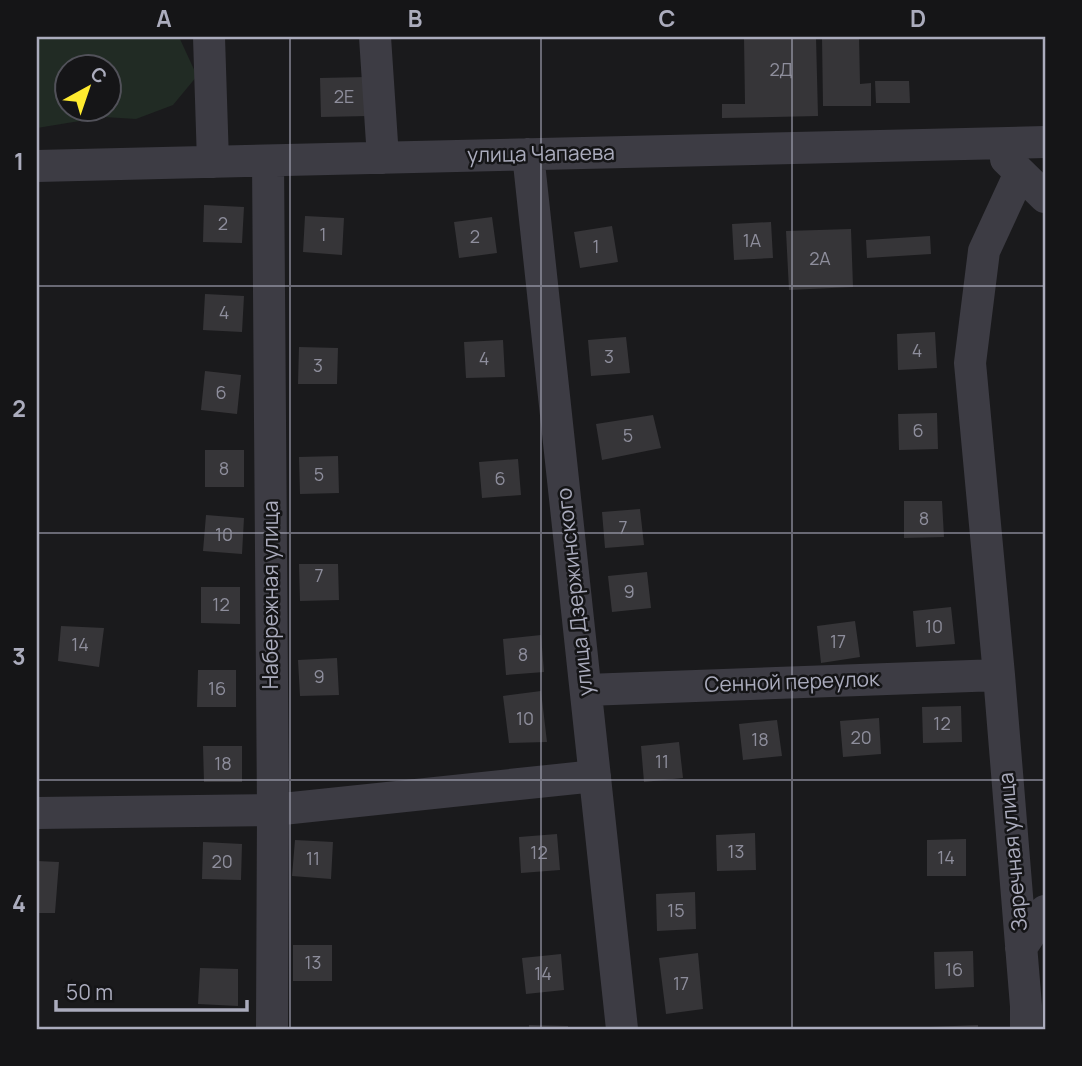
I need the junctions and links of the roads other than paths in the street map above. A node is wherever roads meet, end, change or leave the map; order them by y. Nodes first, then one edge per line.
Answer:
1 (209, 37) edge
2 (375, 37) edge
3 (1045, 142) edge
4 (990, 143) junction
5 (528, 154) junction
6 (383, 158) junction
7 (268, 161) junction
8 (213, 162) junction
9 (37, 166) edge
10 (1020, 173) junction
11 (1045, 197) edge
12 (999, 675) junction
13 (586, 690) junction
14 (595, 776) junction
15 (273, 810) junction
16 (37, 813) edge
17 (1045, 911) edge
18 (1021, 948) junction
19 (272, 1029) edge
20 (622, 1029) edge
21 (1026, 1029) edge

1 - 8 street
2 - 6 street
3 - 4 street, улица Чапаева
4 - 5 street, улица Чапаева
4 - 10 street
5 - 6 street, улица Чапаева
5 - 13 street, улица Дзержинского
6 - 7 street, улица Чапаева
7 - 8 street, улица Чапаева
7 - 15 street, Набережная улица
8 - 9 street, улица Чапаева
10 - 11 street
10 - 12 street, Заречная улица
12 - 13 street, Сенной переулок
12 - 18 street, Заречная улица
13 - 14 street, улица Дзержинского
14 - 15 street
14 - 20 street, улица Дзержинского
15 - 16 street
15 - 19 street, Набережная улица
17 - 18 street
18 - 21 street, Заречная улица

